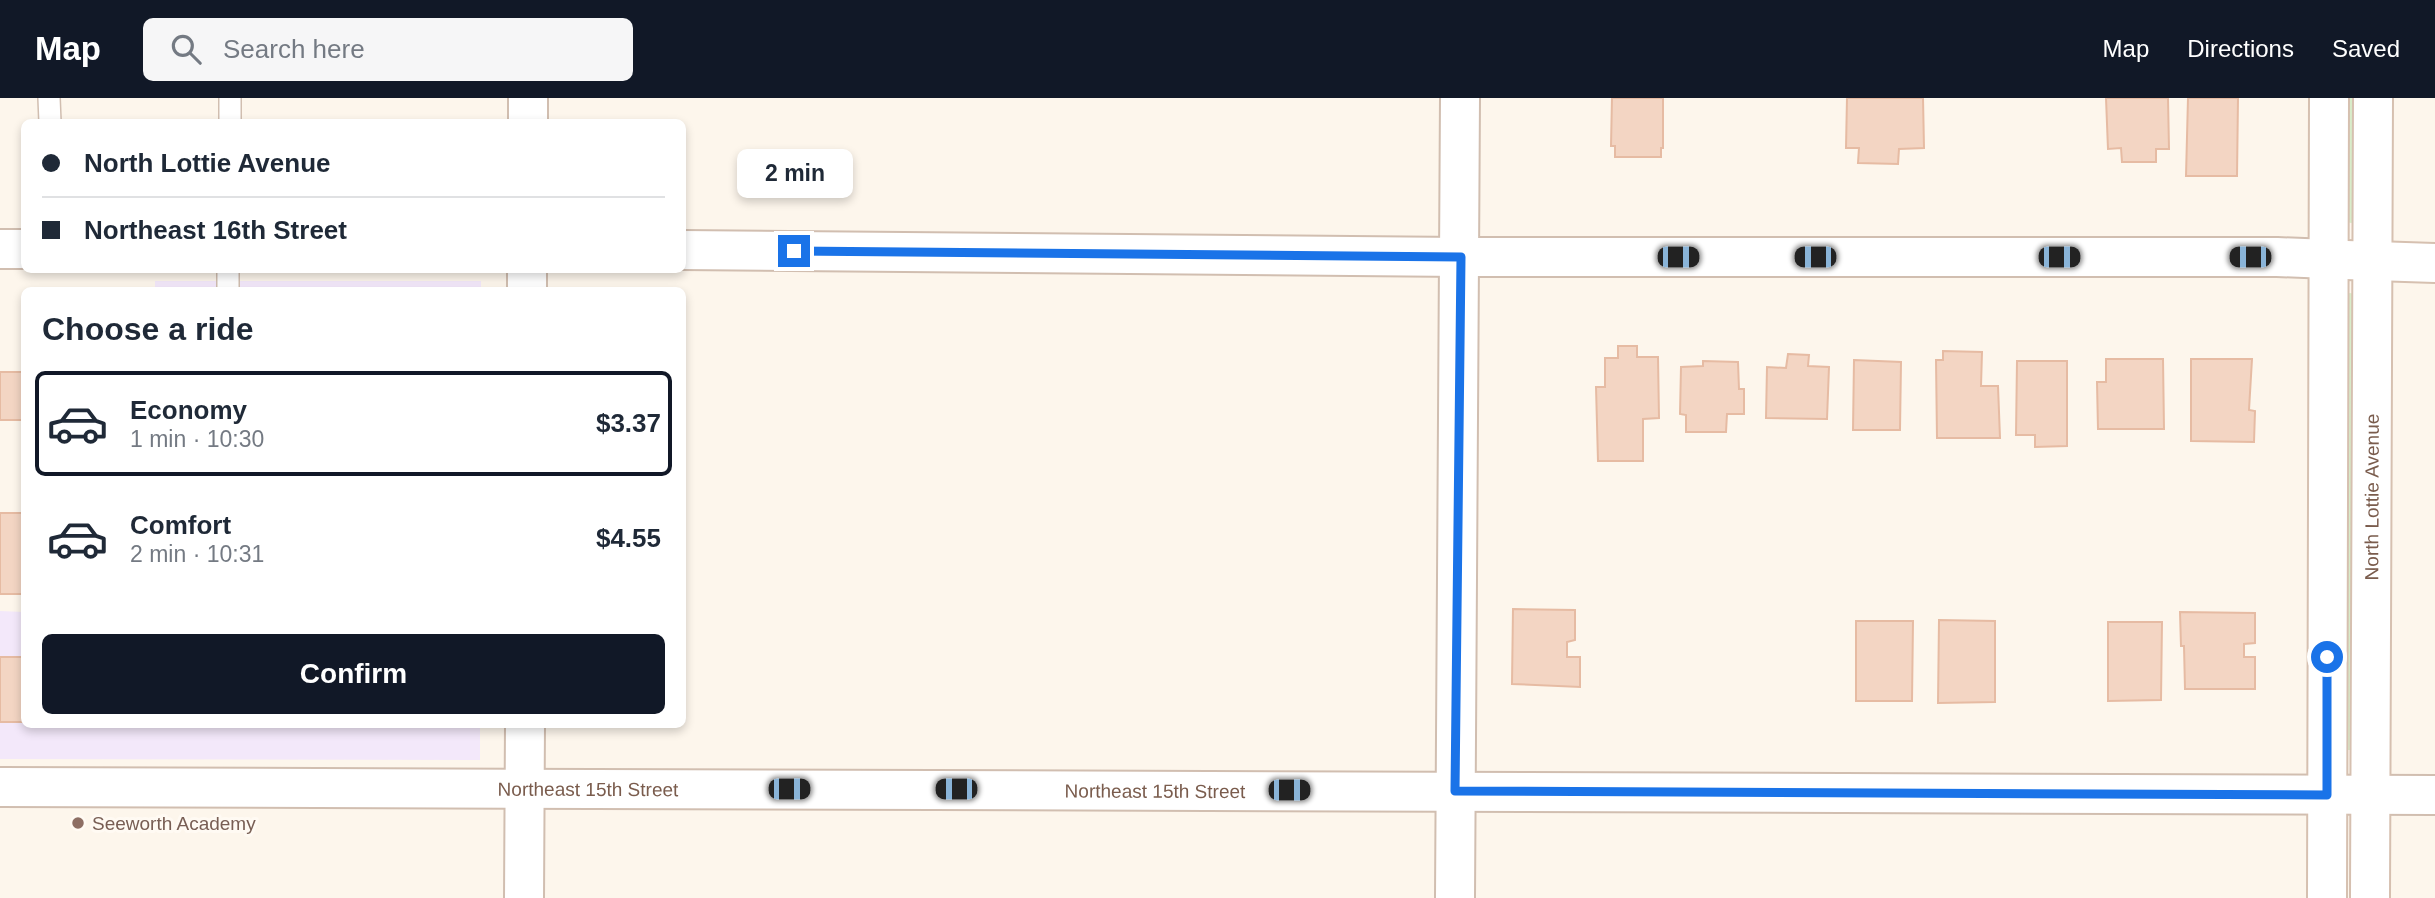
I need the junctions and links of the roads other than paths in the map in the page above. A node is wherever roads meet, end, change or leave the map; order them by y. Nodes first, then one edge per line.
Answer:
1 (49, 98) edge
2 (230, 98) edge
3 (528, 98) edge
4 (1460, 98) edge
5 (2329, 98) edge
6 (2373, 98) edge
7 (50, 119) edge
8 (230, 119) edge
9 (528, 119) edge
10 (0, 249) edge
11 (21, 249) edge
12 (686, 250) edge
13 (1461, 257) junction
14 (2329, 259) junction
15 (2372, 261) junction
16 (2435, 263) edge
17 (525, 728) edge
18 (0, 787) edge
19 (524, 788) junction
20 (1455, 791) junction
21 (2327, 795) junction
22 (2370, 795) junction
23 (2435, 795) edge
24 (524, 898) edge
25 (1455, 898) edge
26 (2327, 898) edge
27 (2370, 898) edge

1 - 7 lane
2 - 8 lane
3 - 9 street
4 - 13 street
5 - 14 street
6 - 15 street, North Lottie Avenue
10 - 11 street
12 - 13 street
13 - 14 street
13 - 20 street
14 - 15 street
14 - 21 street
15 - 16 street
15 - 22 street, North Lottie Avenue
17 - 19 street
18 - 19 street, Northeast 15th Street
19 - 20 street, Northeast 15th Street
19 - 24 street
20 - 21 street, Northeast 15th Street
20 - 25 street
21 - 22 street, Northeast 15th Street
21 - 26 street
22 - 23 street, Northeast 15th Street
22 - 27 street, North Lottie Avenue

